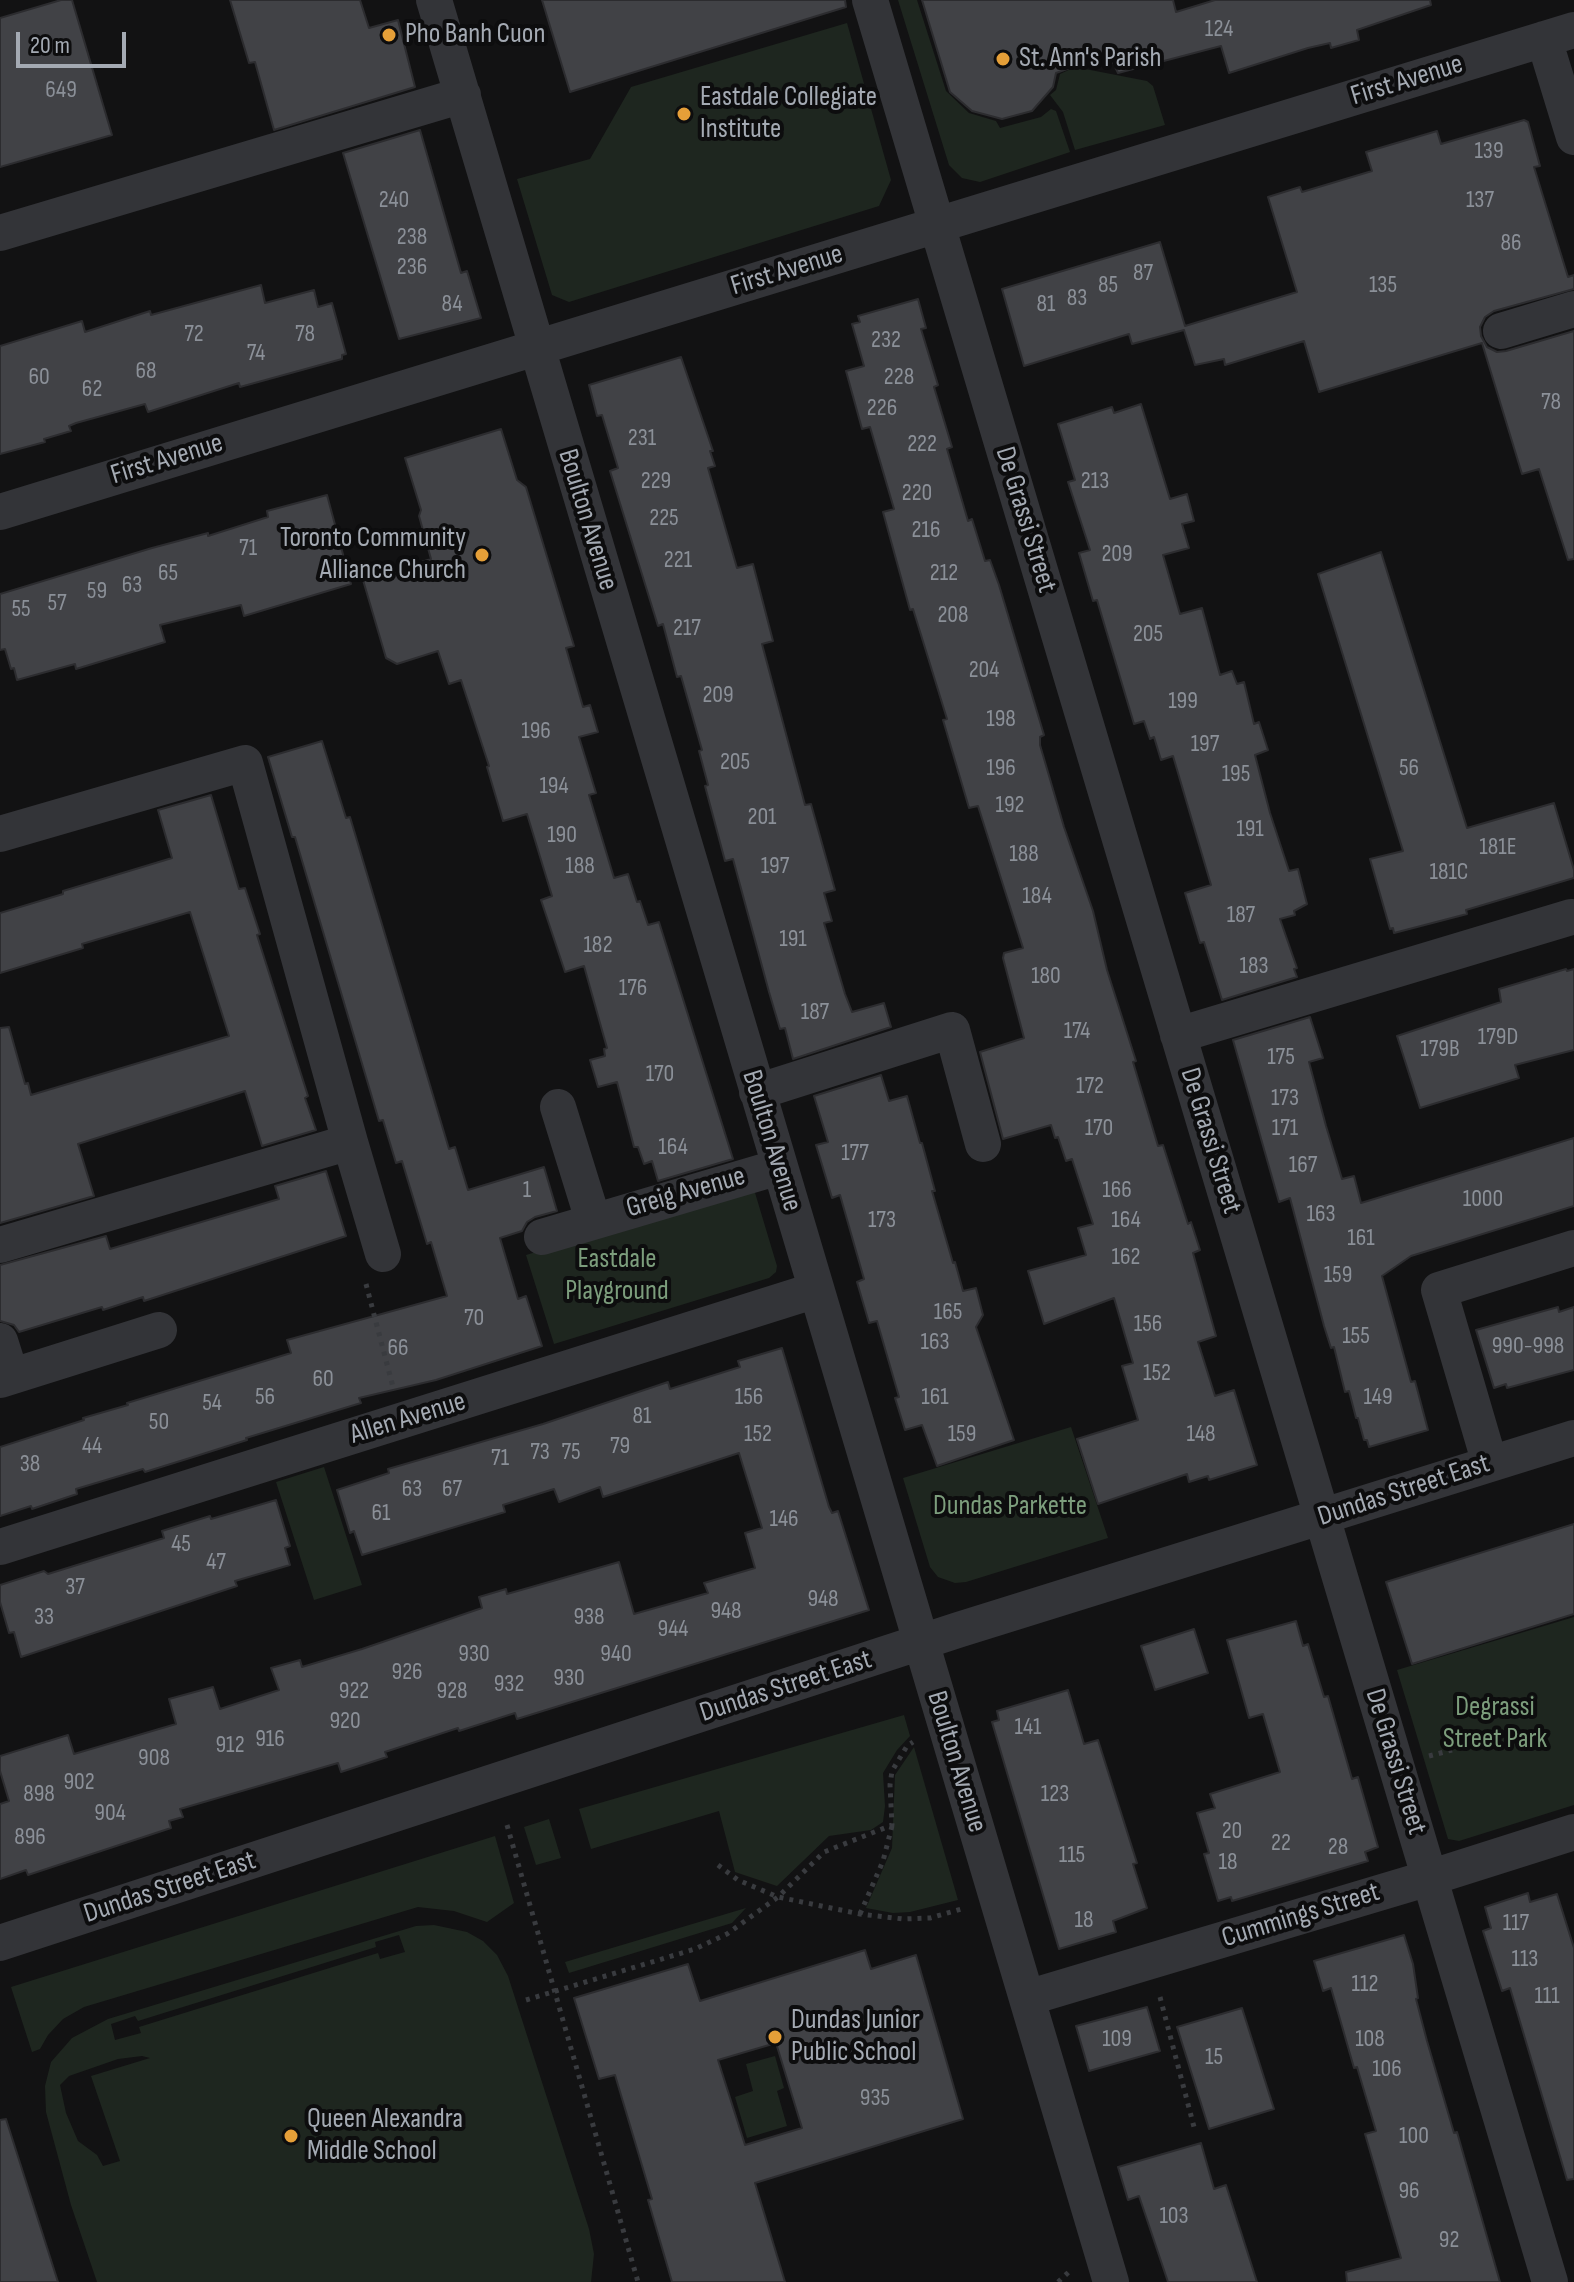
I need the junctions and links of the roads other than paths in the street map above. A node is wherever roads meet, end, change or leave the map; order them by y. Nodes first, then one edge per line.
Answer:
1 (434, 0) edge
2 (870, 0) edge
3 (1559, 34) edge
4 (463, 95) junction
5 (1574, 137) edge
6 (937, 225) junction
7 (0, 233) edge
8 (1574, 309) edge
9 (1501, 331) dead end
10 (536, 348) junction
11 (0, 512) edge
12 (0, 834) edge
13 (1571, 917) dead end
14 (1178, 1035) junction
15 (757, 1092) junction
16 (558, 1107) dead end
17 (350, 1142) junction
18 (983, 1144) dead end
19 (779, 1167) junction
20 (593, 1220) junction
21 (542, 1237) dead end
22 (0, 1245) edge
23 (1574, 1248) edge
24 (382, 1250) road end
25 (816, 1290) junction
26 (159, 1330) dead end
27 (0, 1341) edge
28 (6, 1378) edge
29 (1574, 1438) edge
30 (1490, 1464) junction
31 (1322, 1517) junction
32 (0, 1547) edge
33 (920, 1643) junction
34 (1574, 1832) edge
35 (1429, 1878) junction
36 (0, 1943) edge
37 (1027, 1998) junction
38 (1111, 2282) edge
39 (1550, 2282) edge

1 - 4 street, Boulton Avenue
2 - 6 street, De Grassi Street
3 - 5 street
3 - 6 street, First Avenue
4 - 7 street
4 - 10 street, Boulton Avenue
6 - 10 street, First Avenue
6 - 14 street, De Grassi Street
8 - 9 street
10 - 11 street, First Avenue
10 - 15 street, Boulton Avenue
12 - 17 street
13 - 14 street
14 - 31 street, De Grassi Street
15 - 18 street
15 - 19 street, Boulton Avenue
16 - 20 street, Greig Avenue
17 - 22 street
17 - 24 street
19 - 20 street, Greig Avenue
19 - 25 street, Boulton Avenue
20 - 21 street, Greig Avenue
23 - 30 street
25 - 32 street, Allen Avenue
25 - 33 street, Boulton Avenue
26 - 28 street
27 - 28 street
29 - 30 street, Dundas Street East
30 - 31 street, Dundas Street East
31 - 33 street, Dundas Street East
31 - 35 street, De Grassi Street
33 - 36 street, Dundas Street East
33 - 37 street, Boulton Avenue
34 - 35 street, Cummings Street
35 - 37 street, Cummings Street
35 - 39 street, De Grassi Street
37 - 38 street, Boulton Avenue

